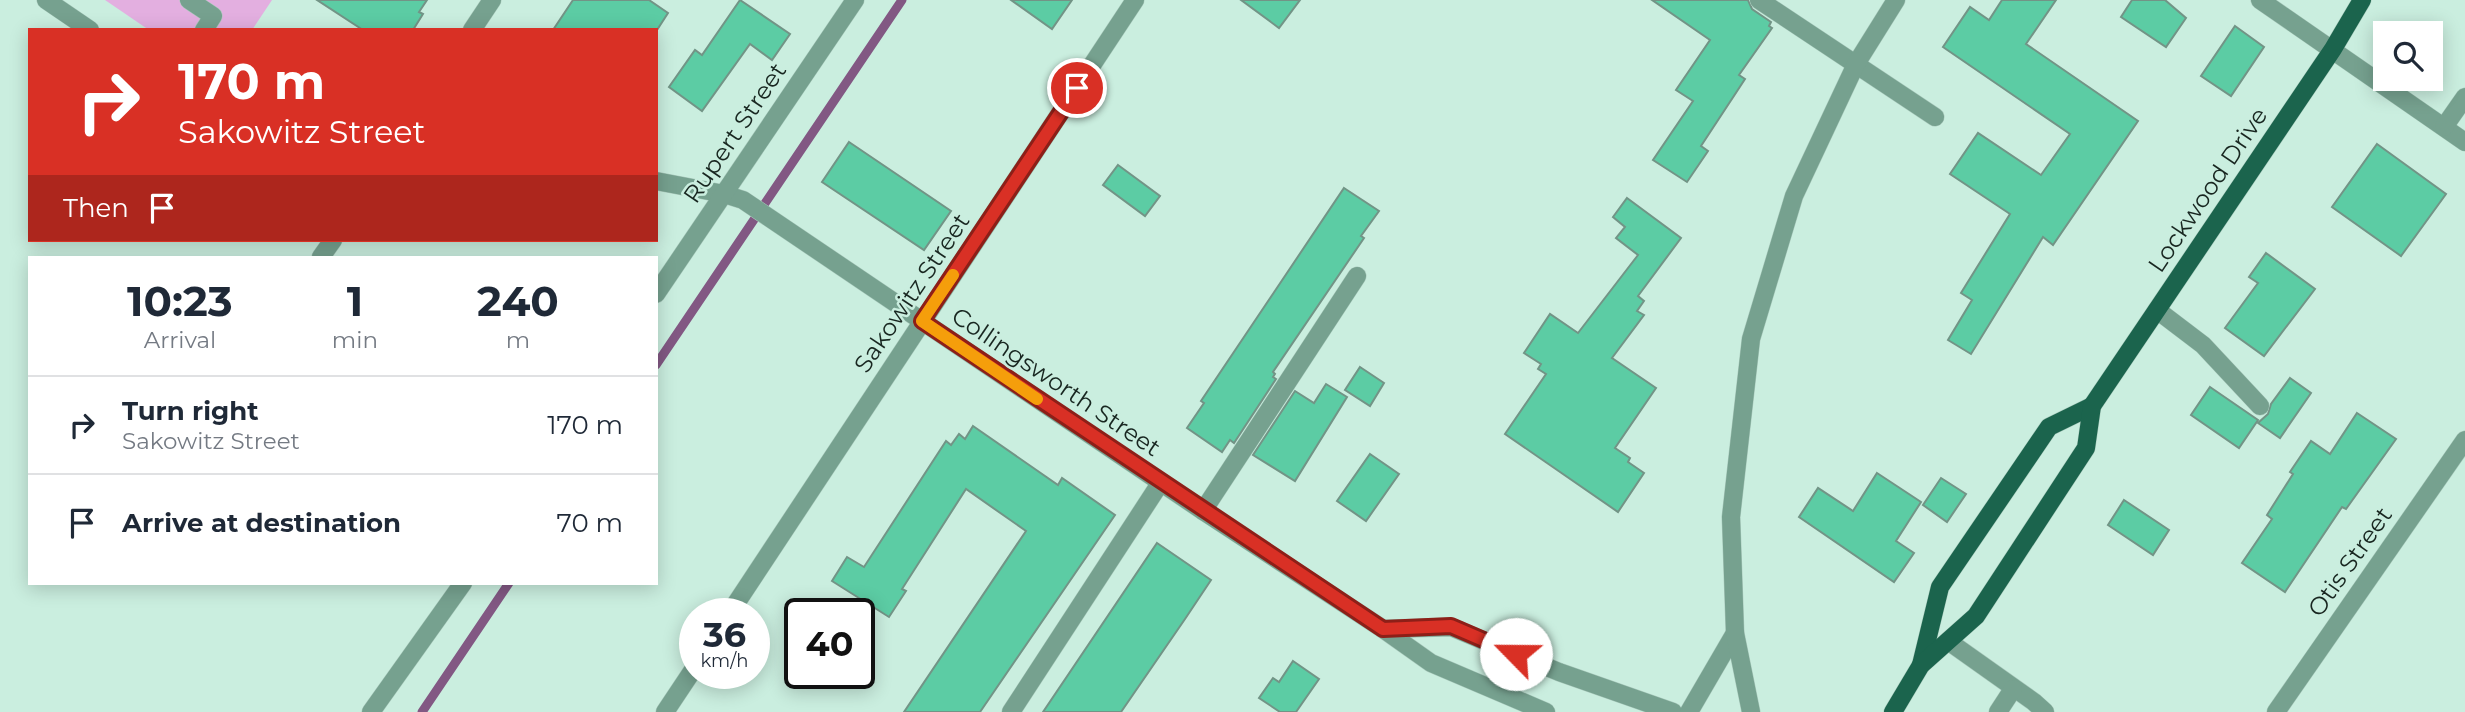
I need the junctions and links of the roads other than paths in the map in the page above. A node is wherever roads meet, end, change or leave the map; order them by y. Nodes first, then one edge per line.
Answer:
1 (46, 0) edge
2 (189, 0) edge
3 (492, 0) edge
4 (855, 0) edge
5 (1135, 0) edge
6 (1759, 0) edge
7 (1896, 0) edge
8 (2260, 0) edge
9 (2362, 0) edge
10 (87, 28) edge
11 (205, 28) edge
12 (473, 28) edge
13 (2333, 49) junction
14 (1856, 64) junction
15 (2465, 97) edge
16 (1935, 117) dead end
17 (2444, 127) junction
18 (2465, 142) edge
19 (658, 181) edge
20 (724, 194) junction
21 (1357, 276) dead end
22 (658, 291) edge
23 (2157, 310) junction
24 (922, 321) junction
25 (2092, 406) junction
26 (2260, 406) dead end
27 (2465, 440) edge
28 (1161, 482) junction
29 (1203, 511) junction
30 (462, 585) edge
31 (740, 598) edge
32 (1383, 629) junction
33 (1735, 633) junction
34 (1948, 641) junction
35 (1921, 665) junction
36 (2013, 688) junction
37 (680, 689) edge
38 (370, 712) edge
39 (665, 712) edge
40 (1011, 712) edge
41 (1546, 712) edge
42 (1673, 712) edge
43 (1689, 712) edge
44 (1751, 712) edge
45 (1893, 712) edge
46 (1998, 712) edge
47 (2045, 712) edge
48 (2276, 712) edge

1 - 10 street
2 - 11 street
3 - 12 street
4 - 20 street, Rupert Street
5 - 24 street, Sakowitz Street
6 - 14 street
7 - 14 street
8 - 13 street
9 - 13 main road, Lockwood Drive
13 - 17 street
13 - 23 main road, Lockwood Drive
14 - 16 street
14 - 33 street
15 - 17 street
17 - 18 street
19 - 20 street, Collingsworth Street
20 - 22 street, Rupert Street
20 - 24 street, Collingsworth Street
21 - 29 street
23 - 25 main road, Lockwood Drive
23 - 26 street
24 - 28 street, Collingsworth Street
24 - 31 street, Sakowitz Street
25 - 34 main road, Lockwood Drive
25 - 35 main road, Lockwood Drive
27 - 48 street, Otis Street
28 - 29 street, Collingsworth Street
28 - 40 street
29 - 32 street, Collingsworth Street
30 - 38 street
32 - 41 street, Collingsworth Street
32 - 42 street
33 - 43 street
33 - 44 street
34 - 35 main road, Lockwood Drive
34 - 36 street
35 - 45 main road, Lockwood Drive
36 - 46 street
36 - 47 street
37 - 39 street

